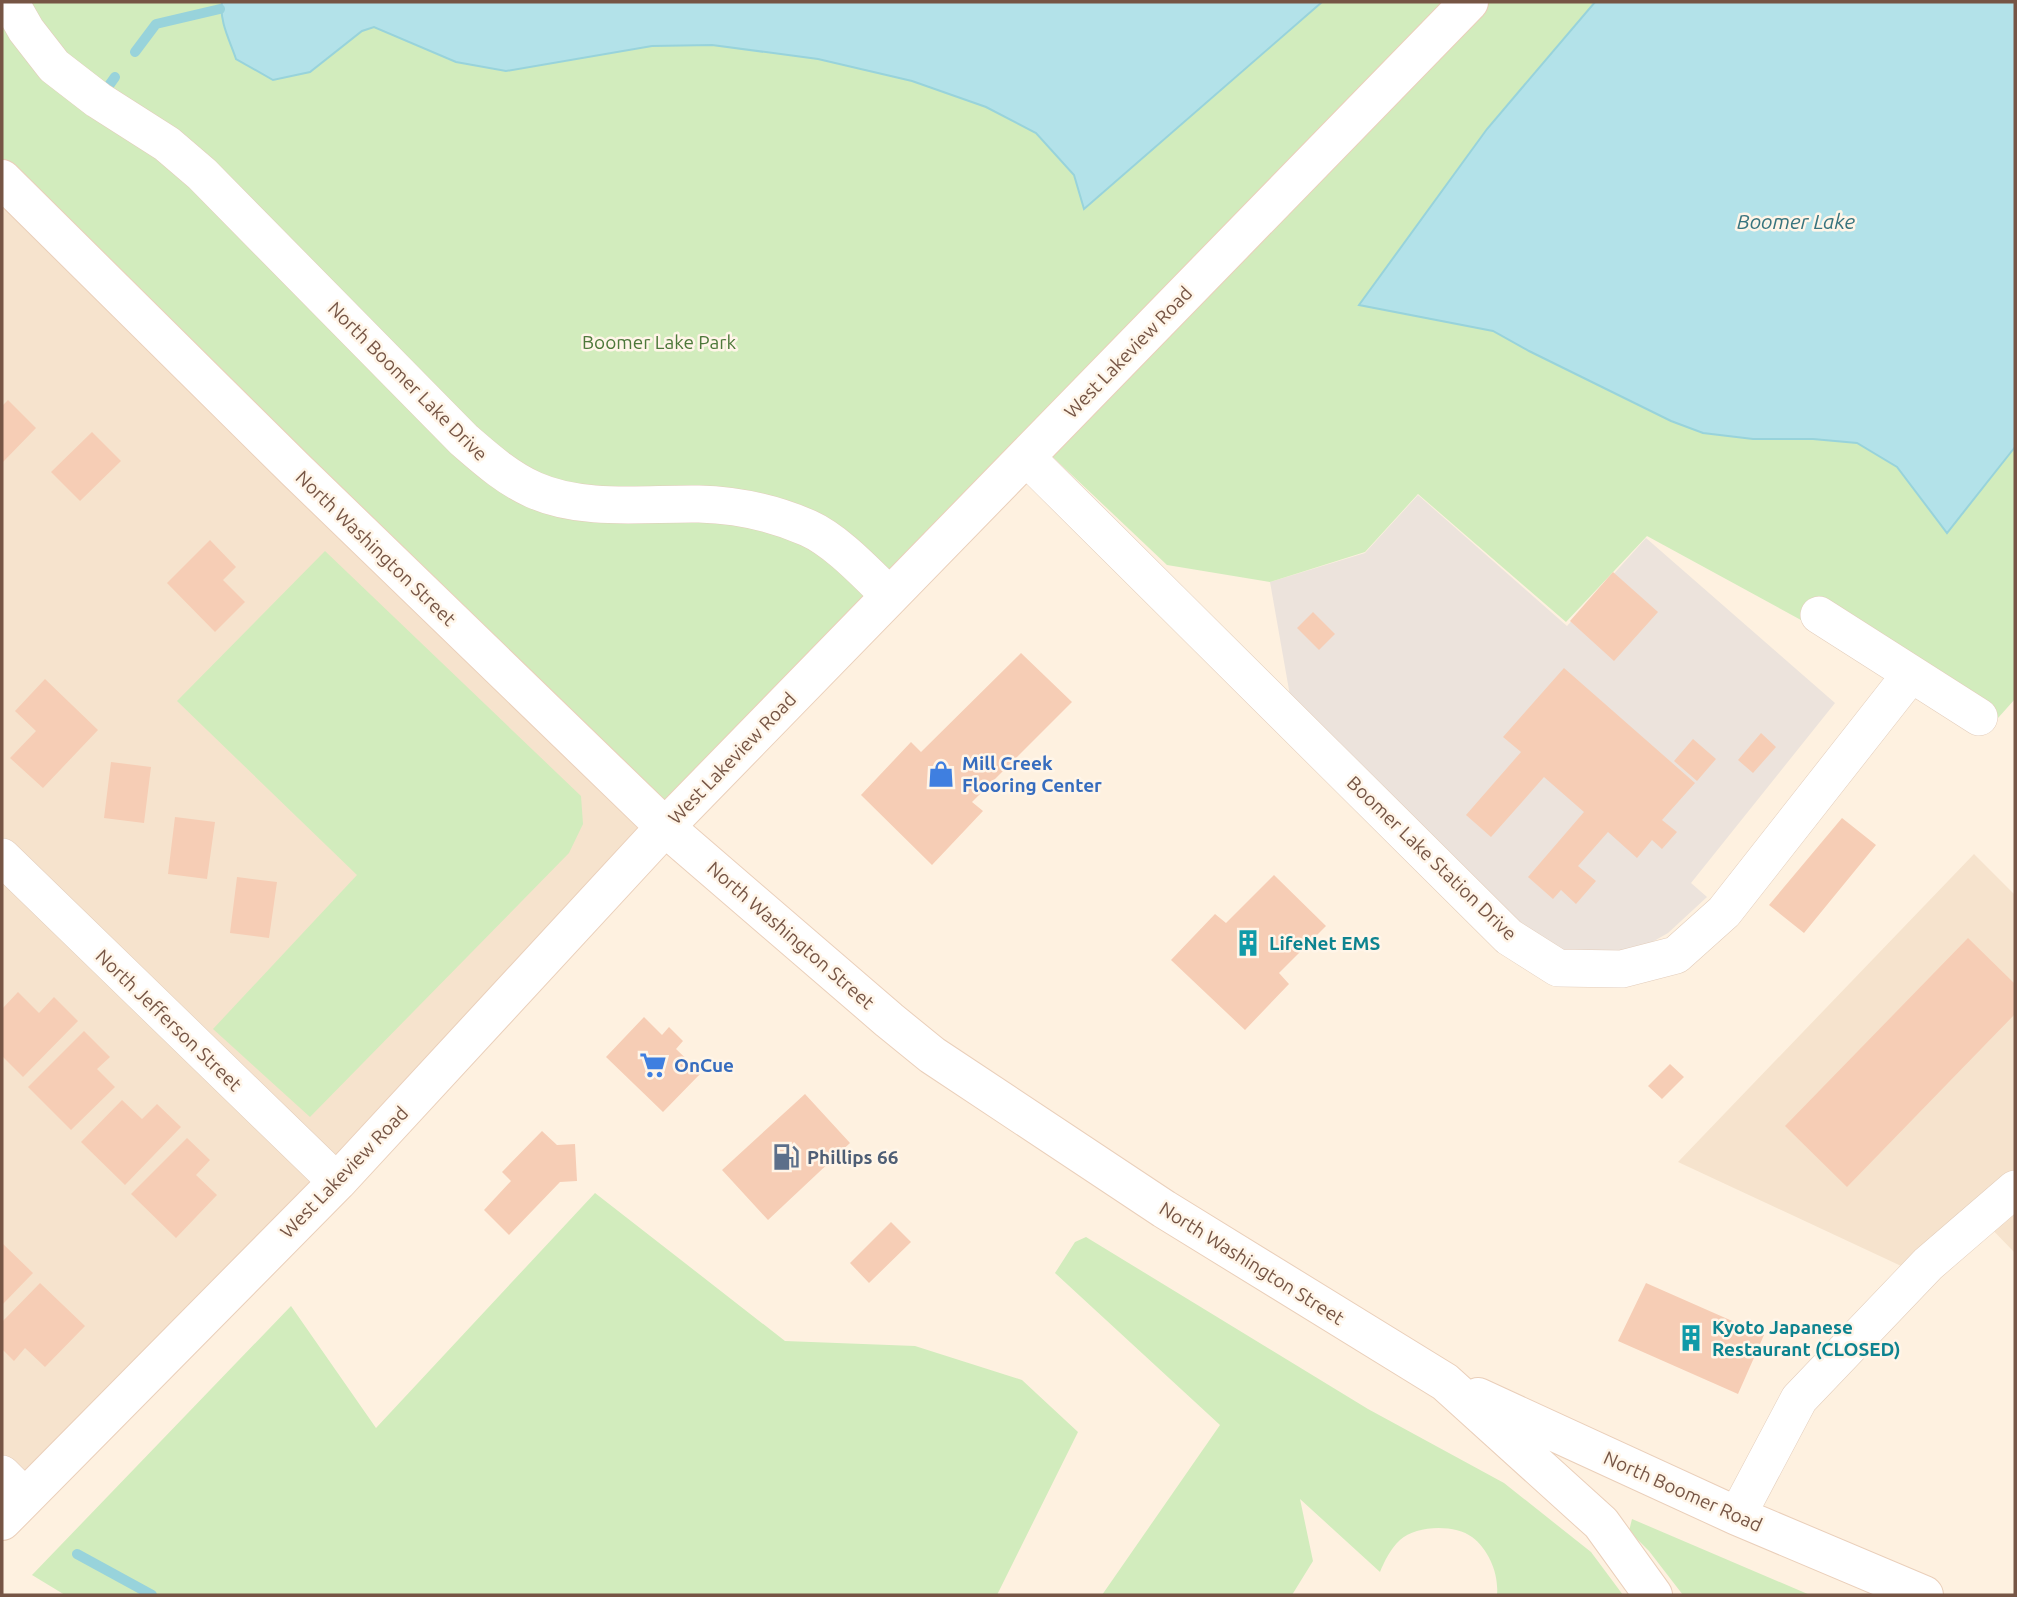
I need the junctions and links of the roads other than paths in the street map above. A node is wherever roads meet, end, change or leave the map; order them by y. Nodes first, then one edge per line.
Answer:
1 (10, 2) edge
2 (1469, 2) edge
3 (2, 179) edge
4 (1026, 457) junction
5 (890, 596) junction
6 (1819, 615) dead end
7 (1911, 674) junction
8 (1979, 718) dead end
9 (665, 827) junction
10 (2, 857) edge
11 (337, 1182) junction
12 (2015, 1189) edge
13 (1445, 1382) junction
14 (10, 1498) edge
15 (1737, 1516) junction
16 (1653, 1595) edge
17 (1924, 1595) edge

1 - 5 street, North Boomer Lake Drive
2 - 4 main road, West Lakeview Road
3 - 9 main road, North Washington Street
4 - 5 main road, West Lakeview Road
4 - 7 street, Boomer Lake Station Drive
5 - 9 main road, West Lakeview Road
6 - 7 street
7 - 8 street
9 - 11 main road, West Lakeview Road
9 - 13 main road, North Washington Street
10 - 11 street, North Jefferson Street
11 - 14 main road, West Lakeview Road
12 - 15 street
13 - 15 main road, North Boomer Road
13 - 16 main road, North Washington Street
15 - 17 main road, North Boomer Road

